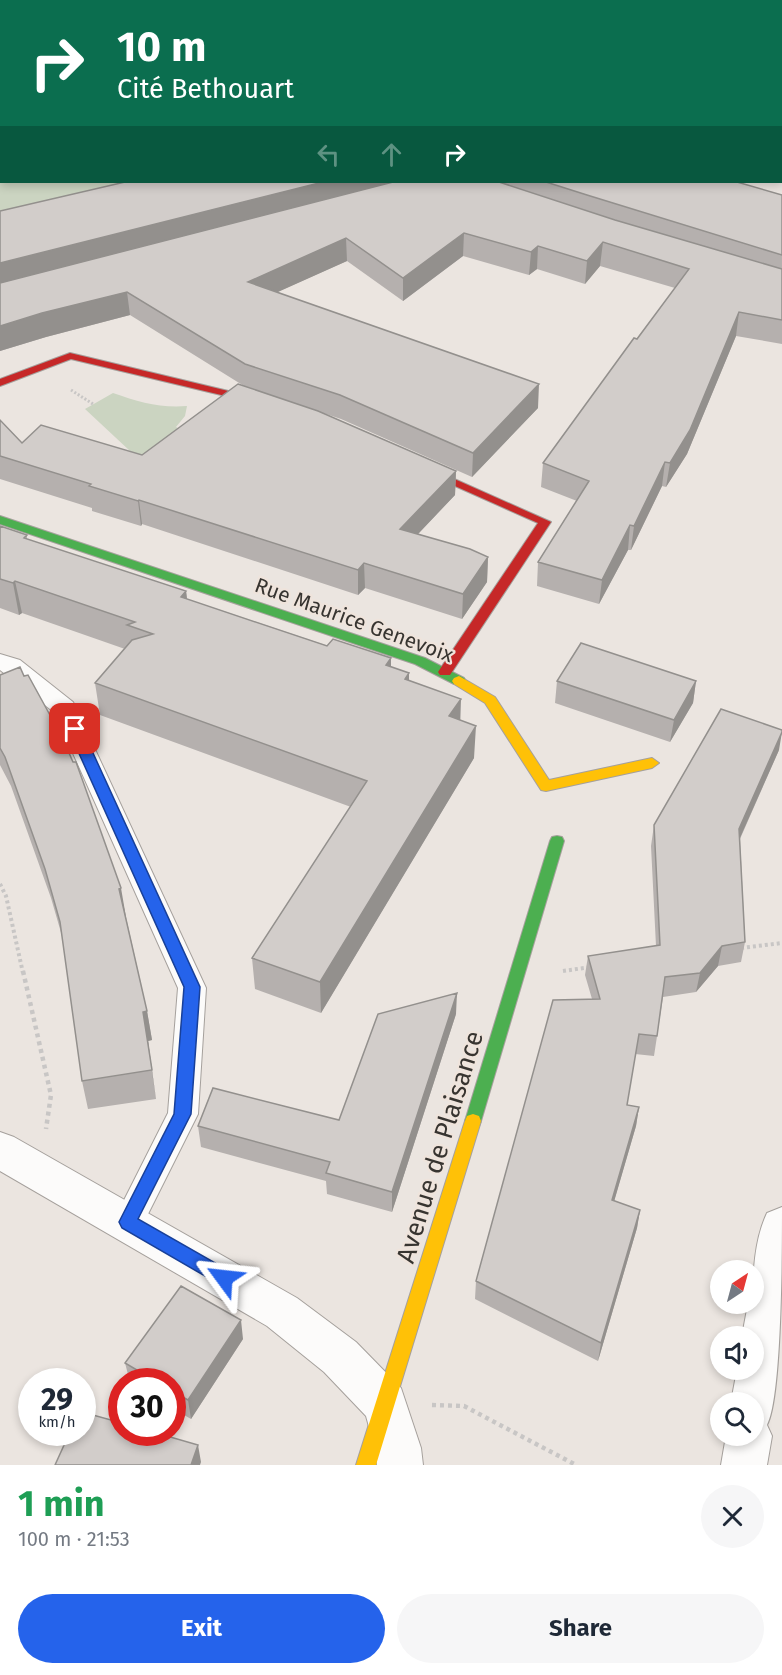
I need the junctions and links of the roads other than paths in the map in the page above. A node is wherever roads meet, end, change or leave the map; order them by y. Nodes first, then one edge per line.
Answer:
1 (0, 383) edge
2 (285, 412) edge
3 (405, 460) edge
4 (0, 520) edge
5 (0, 662) edge
6 (445, 672) junction
7 (652, 763) dead end
8 (557, 841) dead end
9 (0, 1149) edge
10 (128, 1222) junction
11 (782, 1226) edge
12 (756, 1392) edge
13 (385, 1404) junction
14 (747, 1446) edge
15 (366, 1465) edge
16 (400, 1465) edge
17 (744, 1465) edge

1 - 2 street
3 - 6 street
4 - 6 street, Rue Maurice Genevoix
5 - 10 lane
6 - 7 street, Rue Maurice Genevoix
8 - 13 street, Avenue de Plaisance
9 - 10 street
10 - 13 street
11 - 12 street
13 - 15 street, Avenue de Plaisance
13 - 16 street
14 - 17 street

